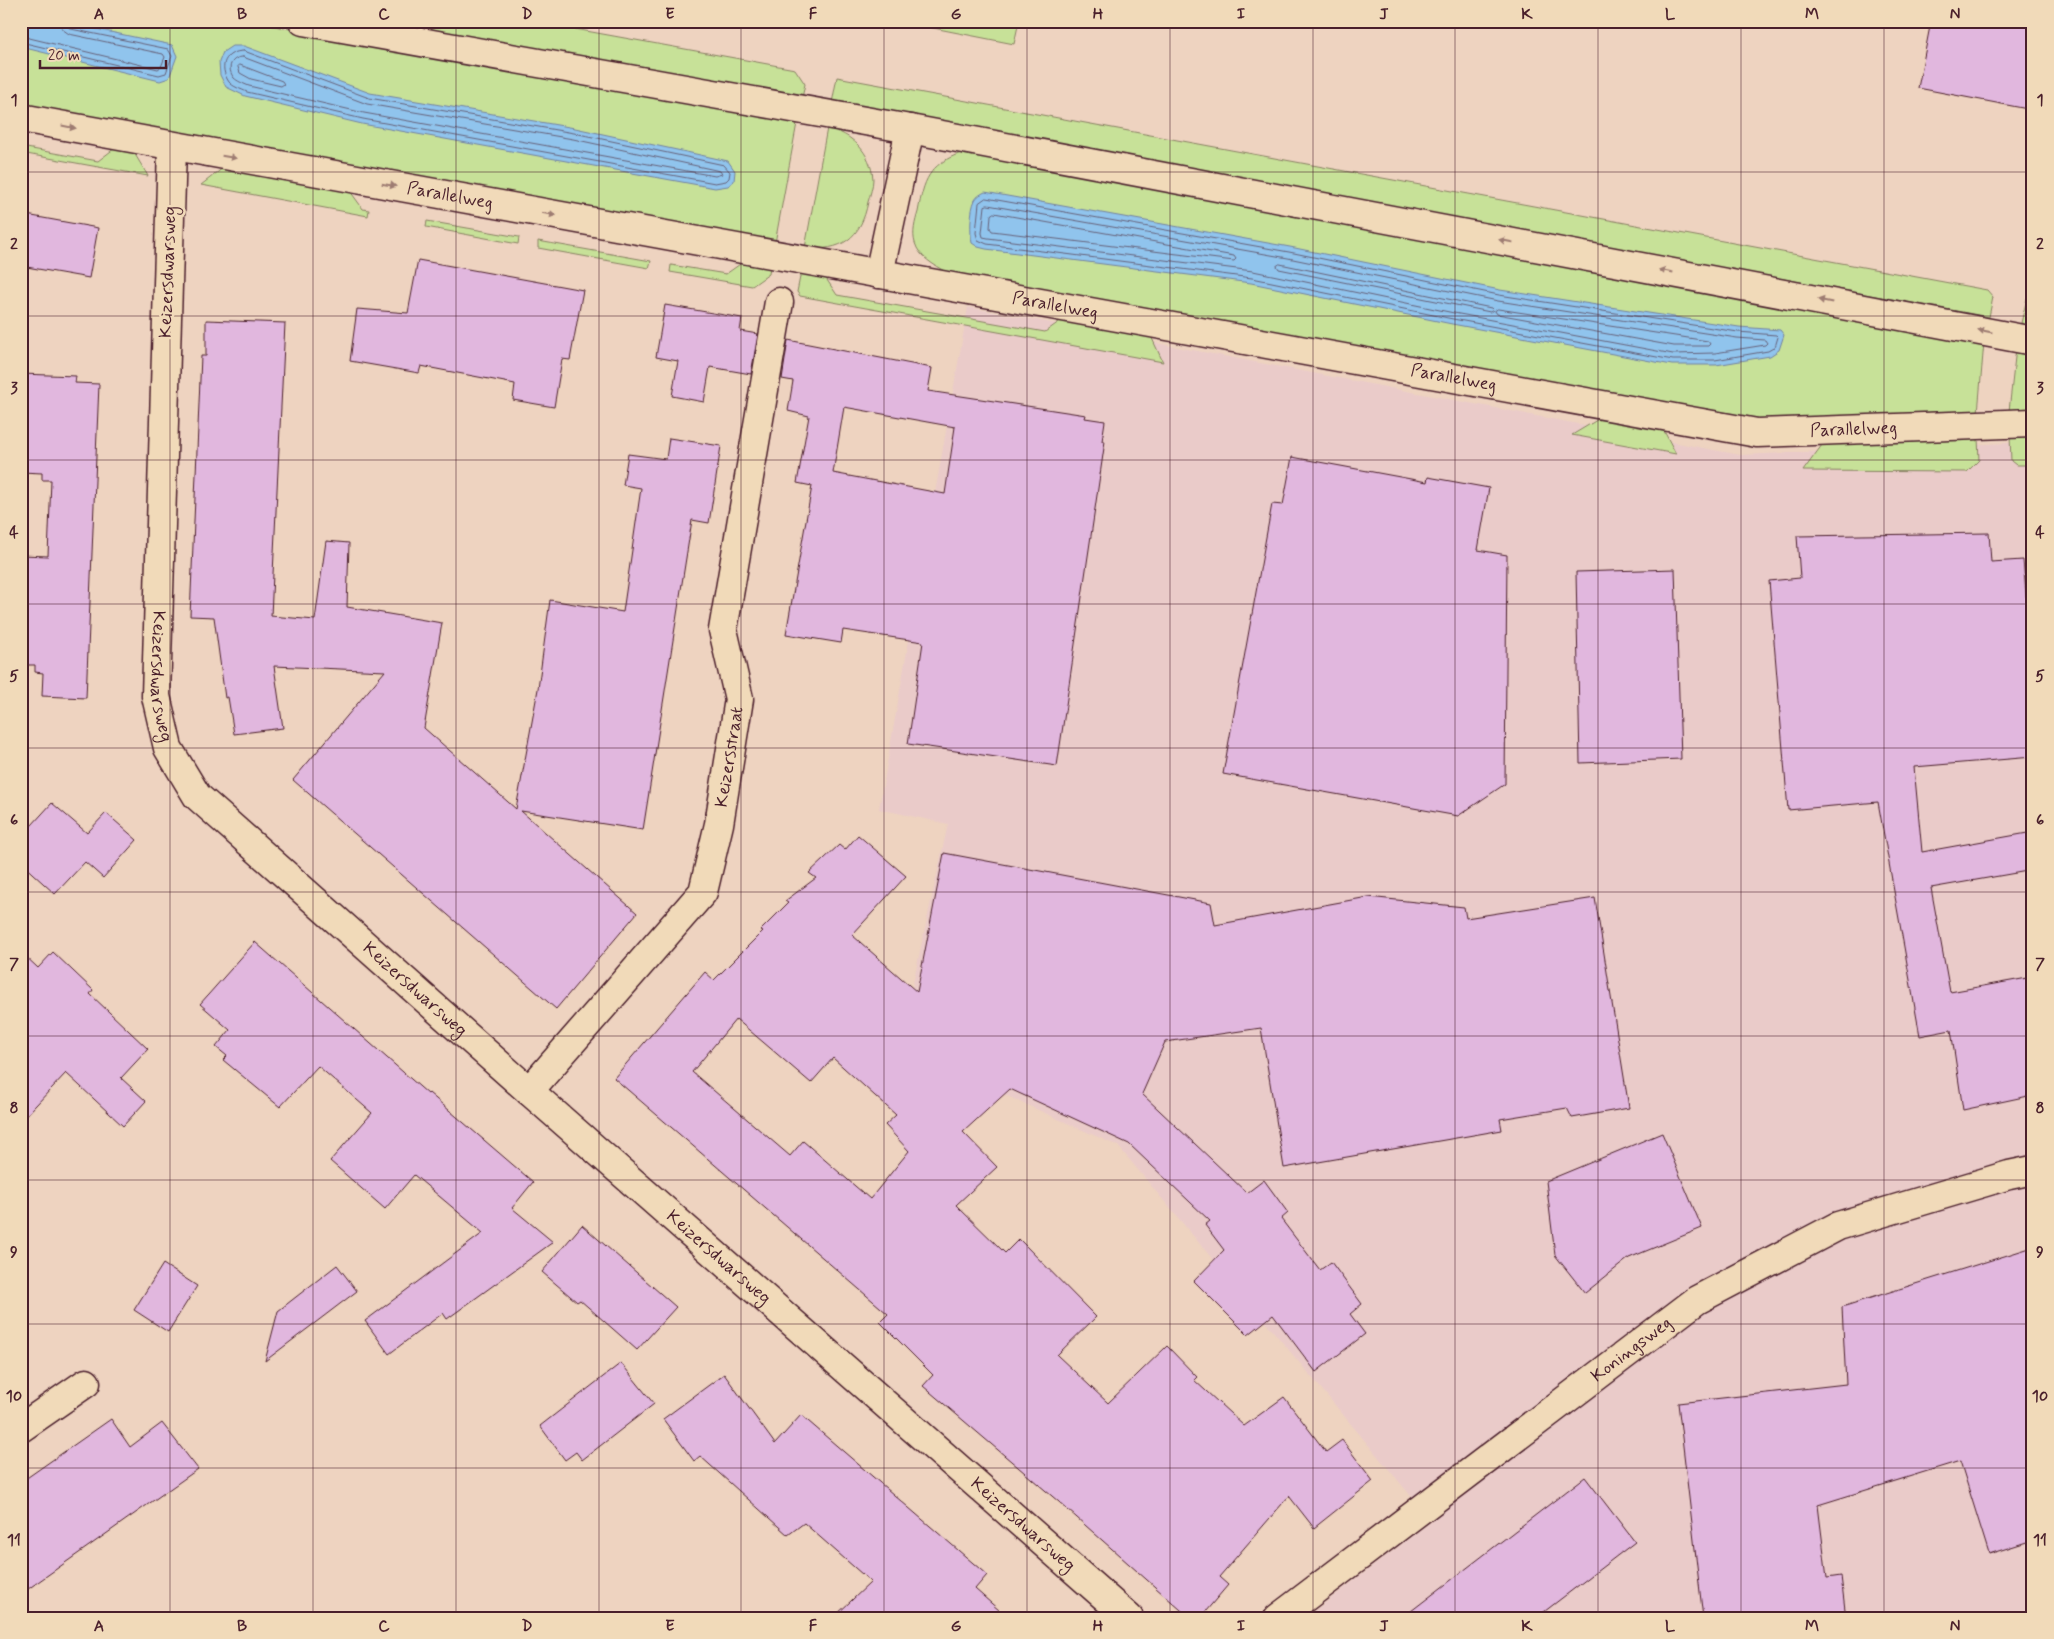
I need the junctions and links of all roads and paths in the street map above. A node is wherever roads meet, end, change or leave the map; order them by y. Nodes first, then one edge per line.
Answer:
1 (303, 21) edge
2 (21, 118) edge
3 (910, 129) junction
4 (172, 147) junction
5 (879, 274) junction
6 (779, 302) dead end
7 (2033, 341) edge
8 (2033, 423) edge
9 (529, 1091) junction
10 (2033, 1170) edge
11 (86, 1383) dead end
12 (21, 1428) edge
13 (1129, 1618) edge
14 (1278, 1618) edge

1 - 3 street
2 -> 4 street, Parallelweg
3 - 5 street
7 -> 3 street
4 -> 5 street, Parallelweg
4 - 9 street, Keizersdwarsweg
5 - 8 street, Parallelweg
6 - 9 street, Keizersstraat
9 - 13 street, Keizersdwarsweg
10 - 14 street, Koningsweg
11 - 12 street

